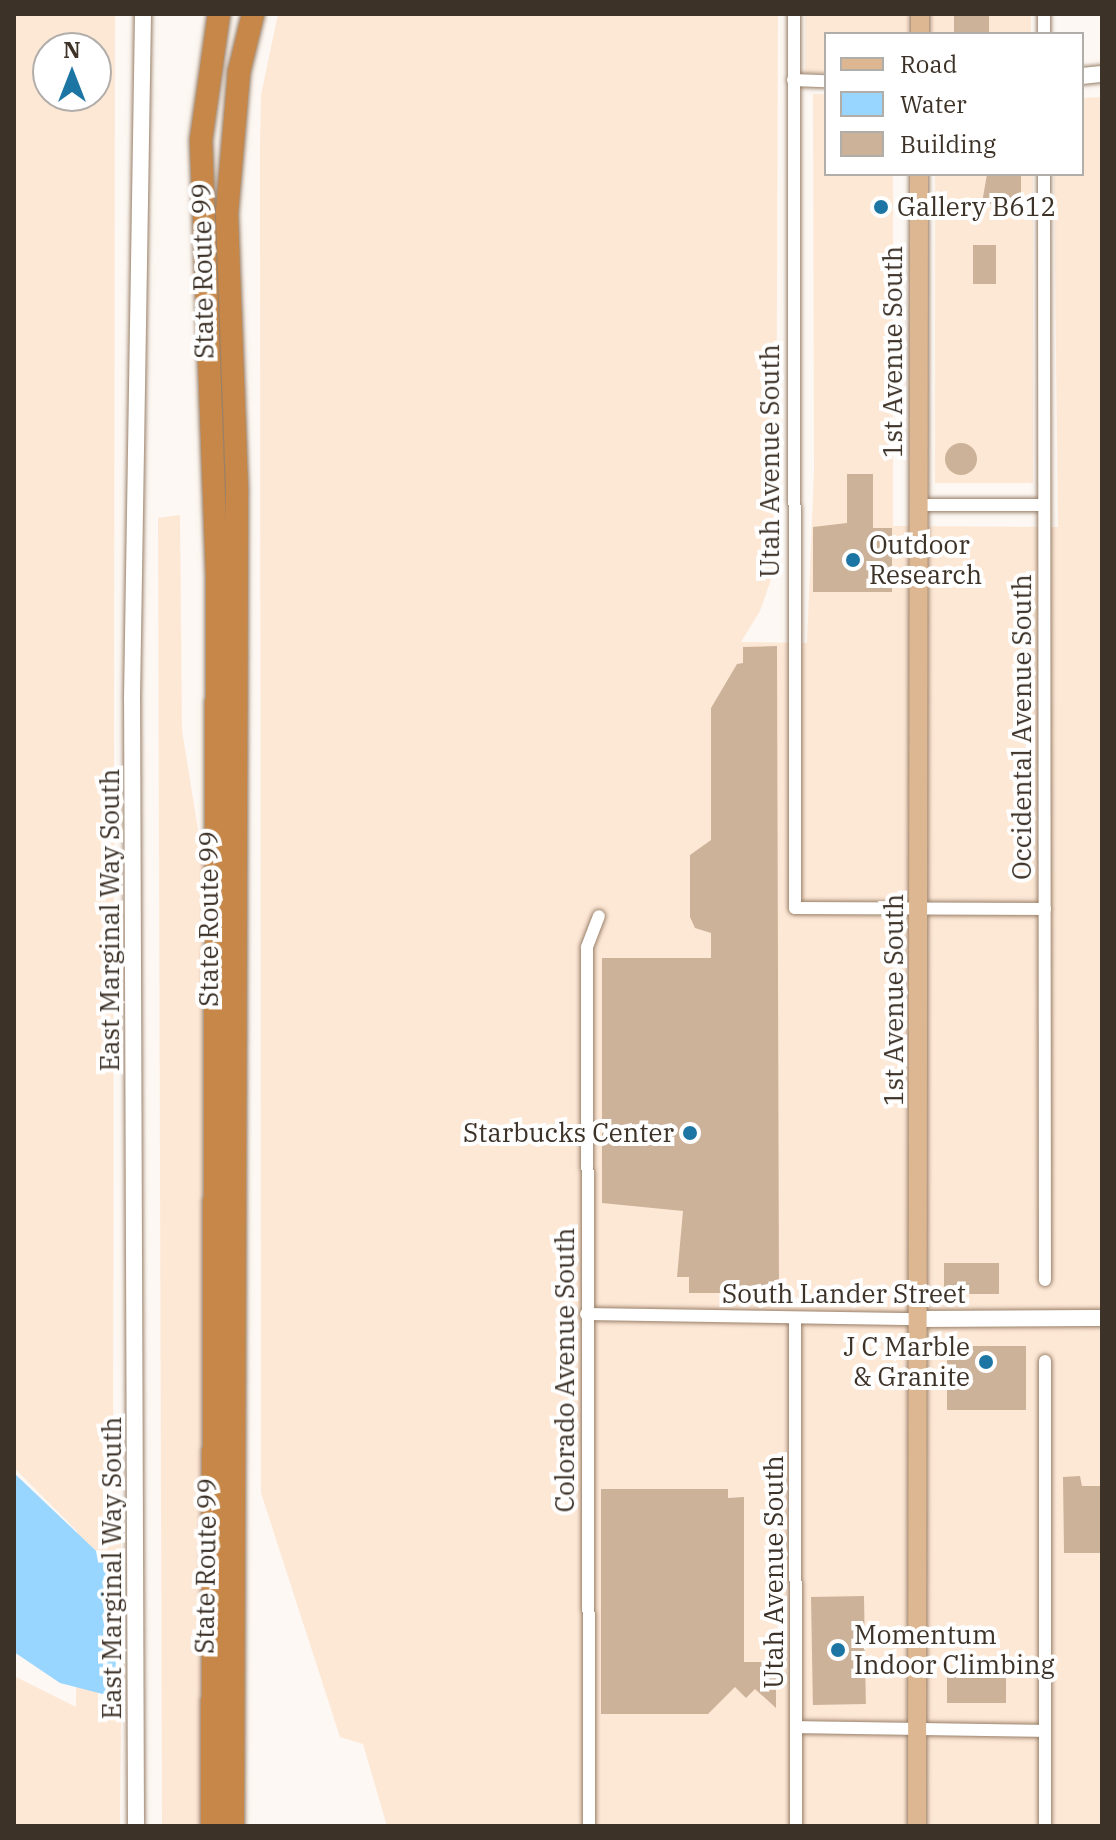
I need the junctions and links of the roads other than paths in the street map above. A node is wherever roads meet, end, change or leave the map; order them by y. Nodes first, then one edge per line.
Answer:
1 (143, 14) edge
2 (219, 14) edge
3 (253, 14) edge
4 (794, 14) edge
5 (793, 80) junction
6 (824, 81) edge
7 (919, 176) edge
8 (1044, 176) edge
9 (918, 505) junction
10 (1044, 505) junction
11 (920, 908) junction
12 (1045, 909) junction
13 (599, 916) dead end
14 (1045, 1280) dead end
15 (586, 1314) junction
16 (795, 1318) junction
17 (1102, 1318) edge
18 (920, 1319) junction
19 (1045, 1361) dead end
20 (223, 1600) junction
21 (796, 1727) junction
22 (916, 1728) junction
23 (1045, 1731) junction
24 (136, 1826) edge
25 (212, 1826) edge
26 (233, 1826) edge
27 (589, 1826) edge
28 (796, 1826) edge
29 (917, 1826) edge
30 (1045, 1826) edge

1 - 24 main road, East Marginal Way South
2 - 20 highway, State Route 99
3 - 20 highway, State Route 99
4 - 5 street, Utah Avenue South
5 - 6 street
5 - 11 street, Utah Avenue South
7 - 9 main road, 1st Avenue South
8 - 10 street, Occidental Avenue South
9 - 10 street
9 - 11 main road, 1st Avenue South
10 - 12 street, Occidental Avenue South
11 - 12 street
11 - 18 main road, 1st Avenue South
12 - 14 street, Occidental Avenue South
13 - 15 street, Colorado Avenue South
15 - 16 street, South Lander Street
15 - 27 street, Colorado Avenue South
16 - 18 street, South Lander Street
16 - 21 street, Utah Avenue South
17 - 18 main road, South Lander Street
18 - 22 main road, 1st Avenue South
19 - 23 street
20 - 25 highway, State Route 99
20 - 26 highway, State Route 99
21 - 22 street
21 - 28 street, Utah Avenue South
22 - 23 street
22 - 29 main road, 1st Avenue South
23 - 30 street

